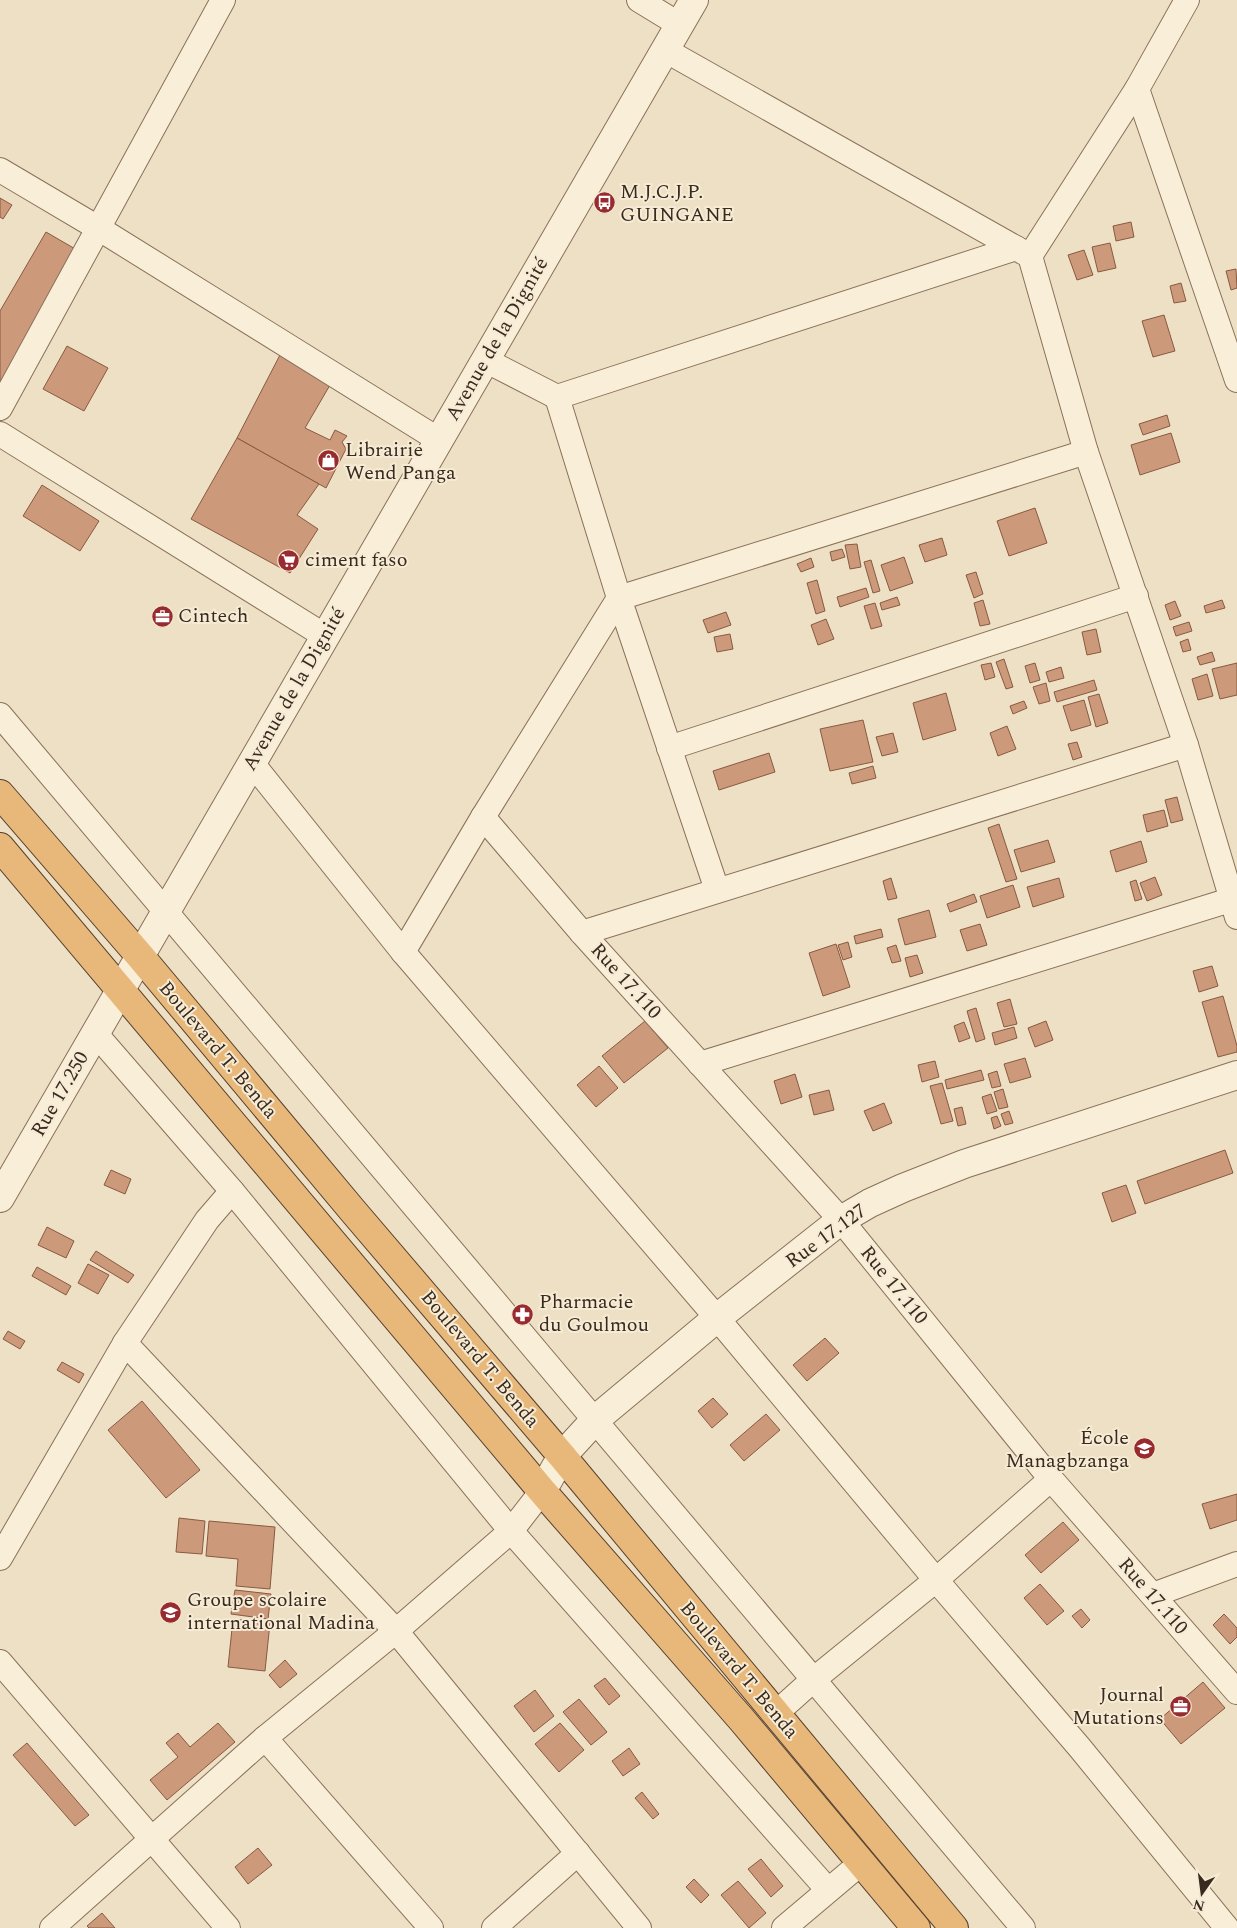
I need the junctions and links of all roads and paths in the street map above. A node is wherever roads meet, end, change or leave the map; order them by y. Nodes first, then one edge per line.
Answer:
1 (222, 0) edge
2 (639, 0) edge
3 (694, 0) edge
4 (1188, 0) edge
5 (680, 25) junction
6 (665, 50) junction
7 (1137, 89) junction
8 (0, 170) edge
9 (98, 228) junction
10 (1023, 252) junction
11 (485, 360) junction
12 (1237, 380) edge
13 (557, 397) junction
14 (0, 408) edge
15 (0, 434) edge
16 (439, 440) junction
17 (1086, 452) junction
18 (1136, 596) junction
19 (619, 598) junction
20 (325, 636) junction
21 (0, 715) edge
22 (1186, 745) junction
23 (669, 748) junction
24 (252, 763) junction
25 (0, 794) edge
26 (483, 817) junction
27 (0, 848) edge
28 (717, 890) junction
29 (1235, 905) edge
30 (165, 912) junction
31 (582, 933) junction
32 (403, 952) junction
33 (140, 956) junction
34 (120, 990) junction
35 (95, 1033) junction
36 (700, 1064) junction
37 (1237, 1074) edge
38 (232, 1191) junction
39 (0, 1198) edge
40 (841, 1220) junction
41 (717, 1318) junction
42 (125, 1343) junction
43 (596, 1419) junction
44 (562, 1456) junction
45 (1051, 1479) junction
46 (542, 1490) junction
47 (510, 1531) junction
48 (0, 1558) edge
49 (1237, 1564) edge
50 (936, 1580) junction
51 (1152, 1595) junction
52 (396, 1631) junction
53 (0, 1662) edge
54 (813, 1680) junction
55 (1237, 1692) edge
56 (775, 1714) junction
57 (265, 1738) junction
58 (153, 1839) junction
59 (578, 1853) junction
60 (862, 1863) junction
61 (828, 1890) junction
62 (52, 1928) edge
63 (228, 1928) edge
64 (431, 1928) edge
65 (494, 1928) edge
66 (639, 1928) edge
67 (784, 1928) edge
68 (916, 1928) edge
69 (954, 1928) edge
70 (1023, 1928) edge
71 (1227, 1928) edge

1 - 9 street
2 - 5 street
3 - 5 street, Avenue de la Dignité
4 - 7 street
5 - 6 street, Avenue de la Dignité
6 - 10 street
6 - 11 street, Avenue de la Dignité
7 - 10 street
7 - 12 street
8 - 9 street
9 - 14 street
9 - 16 street
10 - 13 street
10 - 17 street
11 - 13 street
11 - 16 street, Avenue de la Dignité
13 - 19 street
15 - 20 street
16 - 20 street, Avenue de la Dignité
17 - 18 street
17 - 19 street
18 - 22 street
18 - 23 street
19 - 23 street
19 - 26 street
20 - 24 street, Avenue de la Dignité
21 - 30 street
22 - 28 street
22 - 29 street
23 - 28 street
24 - 30 street, Avenue de la Dignité
24 - 32 street
25 - 33 highway, Boulevard T. Benda
26 - 31 street, Rue 17.110
26 - 32 street
27 - 34 highway, Boulevard T. Benda
28 - 31 street
29 - 36 street
30 - 33 street, Avenue de la Dignité
30 - 43 street
31 - 36 street, Rue 17.110
32 - 41 street
33 - 34 street, Avenue de la Dignité
33 - 44 highway, Boulevard T. Benda
34 - 35 street, Rue 17.250
34 - 46 highway, Boulevard T. Benda
35 - 38 street
35 - 39 street, Rue 17.250
36 - 40 street, Rue 17.110
37 - 40 street, Rue 17.127
38 - 42 street
38 - 47 street
40 - 41 street, Rue 17.127
40 - 45 street, Rue 17.110
41 - 43 street, Rue 17.127
41 - 50 street
42 - 48 street
42 - 52 street
43 - 44 street, Rue 17.127
43 - 54 street
44 - 46 street, Rue 17.127
44 - 56 highway, Boulevard T. Benda
45 - 50 street
45 - 51 street, Rue 17.110
46 - 47 street
46 - 60 highway, Boulevard T. Benda
47 - 52 street
47 - 61 street
49 - 51 street
50 - 54 street
50 - 71 street
51 - 55 street, Rue 17.110
52 - 57 street
52 - 59 street
53 - 58 street
54 - 56 street
54 - 70 street
56 - 69 highway, Boulevard T. Benda
57 - 58 street
57 - 64 street
58 - 62 street
58 - 63 street
59 - 65 street
59 - 66 street
60 - 61 street
60 - 68 highway, Boulevard T. Benda
61 - 67 street

